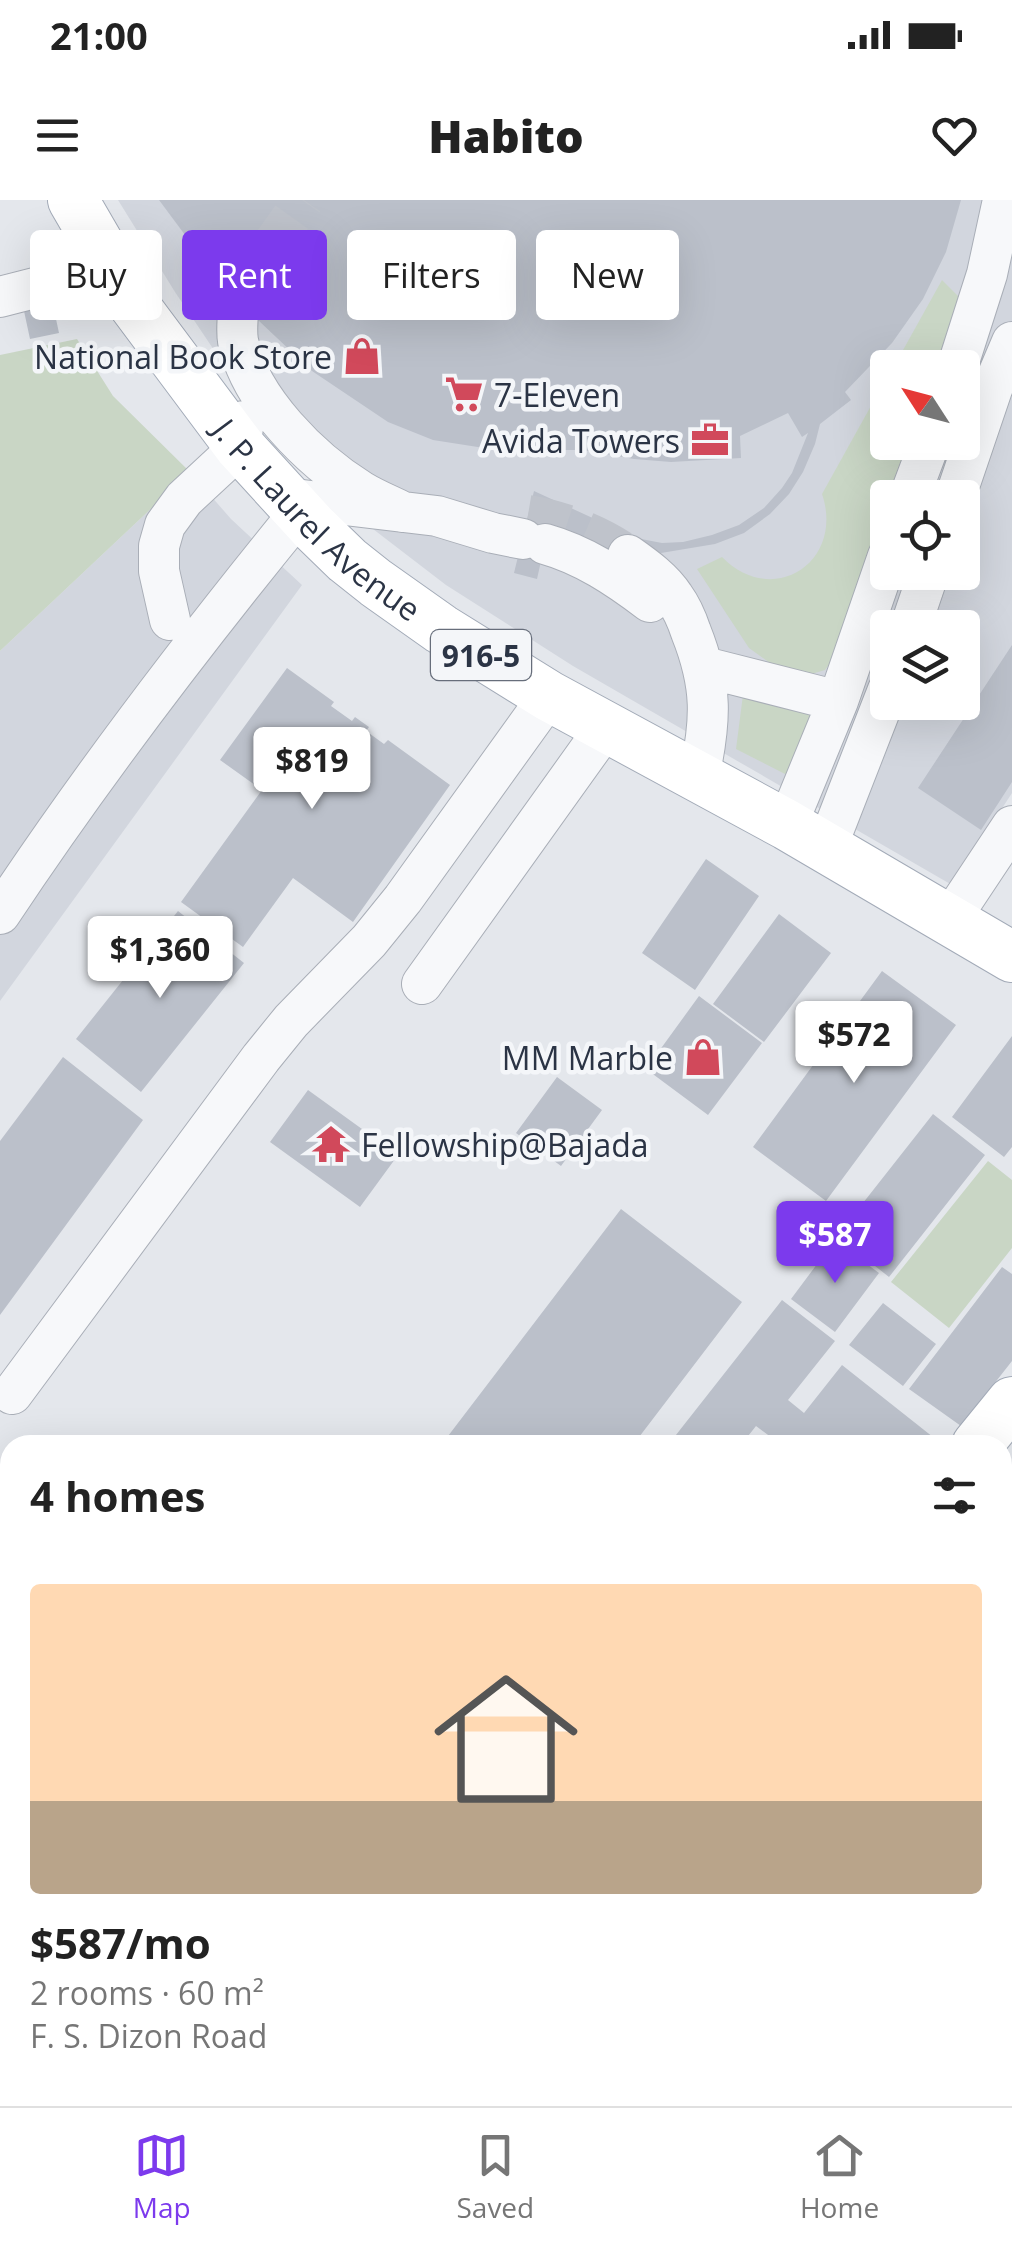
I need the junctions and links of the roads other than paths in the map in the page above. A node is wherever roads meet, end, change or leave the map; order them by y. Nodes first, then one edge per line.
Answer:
1 (72, 200) edge
2 (1003, 200) edge
3 (90, 230) edge
4 (30, 289) edge
5 (0, 297) edge
6 (145, 320) edge
7 (238, 320) tunnel mouth
8 (1012, 342) edge
9 (963, 350) edge
10 (251, 377) junction
11 (240, 447) junction
12 (961, 480) edge
13 (293, 505) junction
14 (420, 514) junction
15 (628, 555) tunnel mouth
16 (876, 590) edge
17 (170, 620) dead end
18 (699, 654) junction
19 (549, 696) junction
20 (838, 701) junction
21 (871, 720) edge
22 (606, 728) junction
23 (699, 777) junction
24 (1012, 826) edge
25 (807, 837) junction
26 (0, 914) edge
27 (950, 921) junction
28 (1012, 957) edge
29 (422, 984) dead end
30 (12, 1394) dead end
31 (1012, 1402) edge
32 (986, 1435) edge

1 - 3 main road, J. P. Laurel Avenue / 916-5
2 - 9 street
4 - 5 street
6 - 11 main road, J. P. Laurel Avenue / 916-5
7 - 10 street
8 - 12 street
10 - 11 street
10 - 14 street
11 - 13 main road, J. P. Laurel Avenue / 916-5
11 - 17 street
13 - 14 street
13 - 19 main road, J. P. Laurel Avenue / 916-5
13 - 26 street
14 - 18 street
15 - 18 street
16 - 20 street
18 - 20 street
18 - 23 street
19 - 22 main road, J. P. Laurel Avenue / 916-5
19 - 30 street
20 - 25 street
21 - 25 street
22 - 23 main road, J. P. Laurel Avenue / 916-5
22 - 29 street
23 - 25 main road, J. P. Laurel Avenue / 916-5
24 - 27 street
25 - 27 main road, J. P. Laurel Avenue / 916-5
27 - 28 main road, J. P. Laurel Avenue / 916-5
31 - 32 main road

